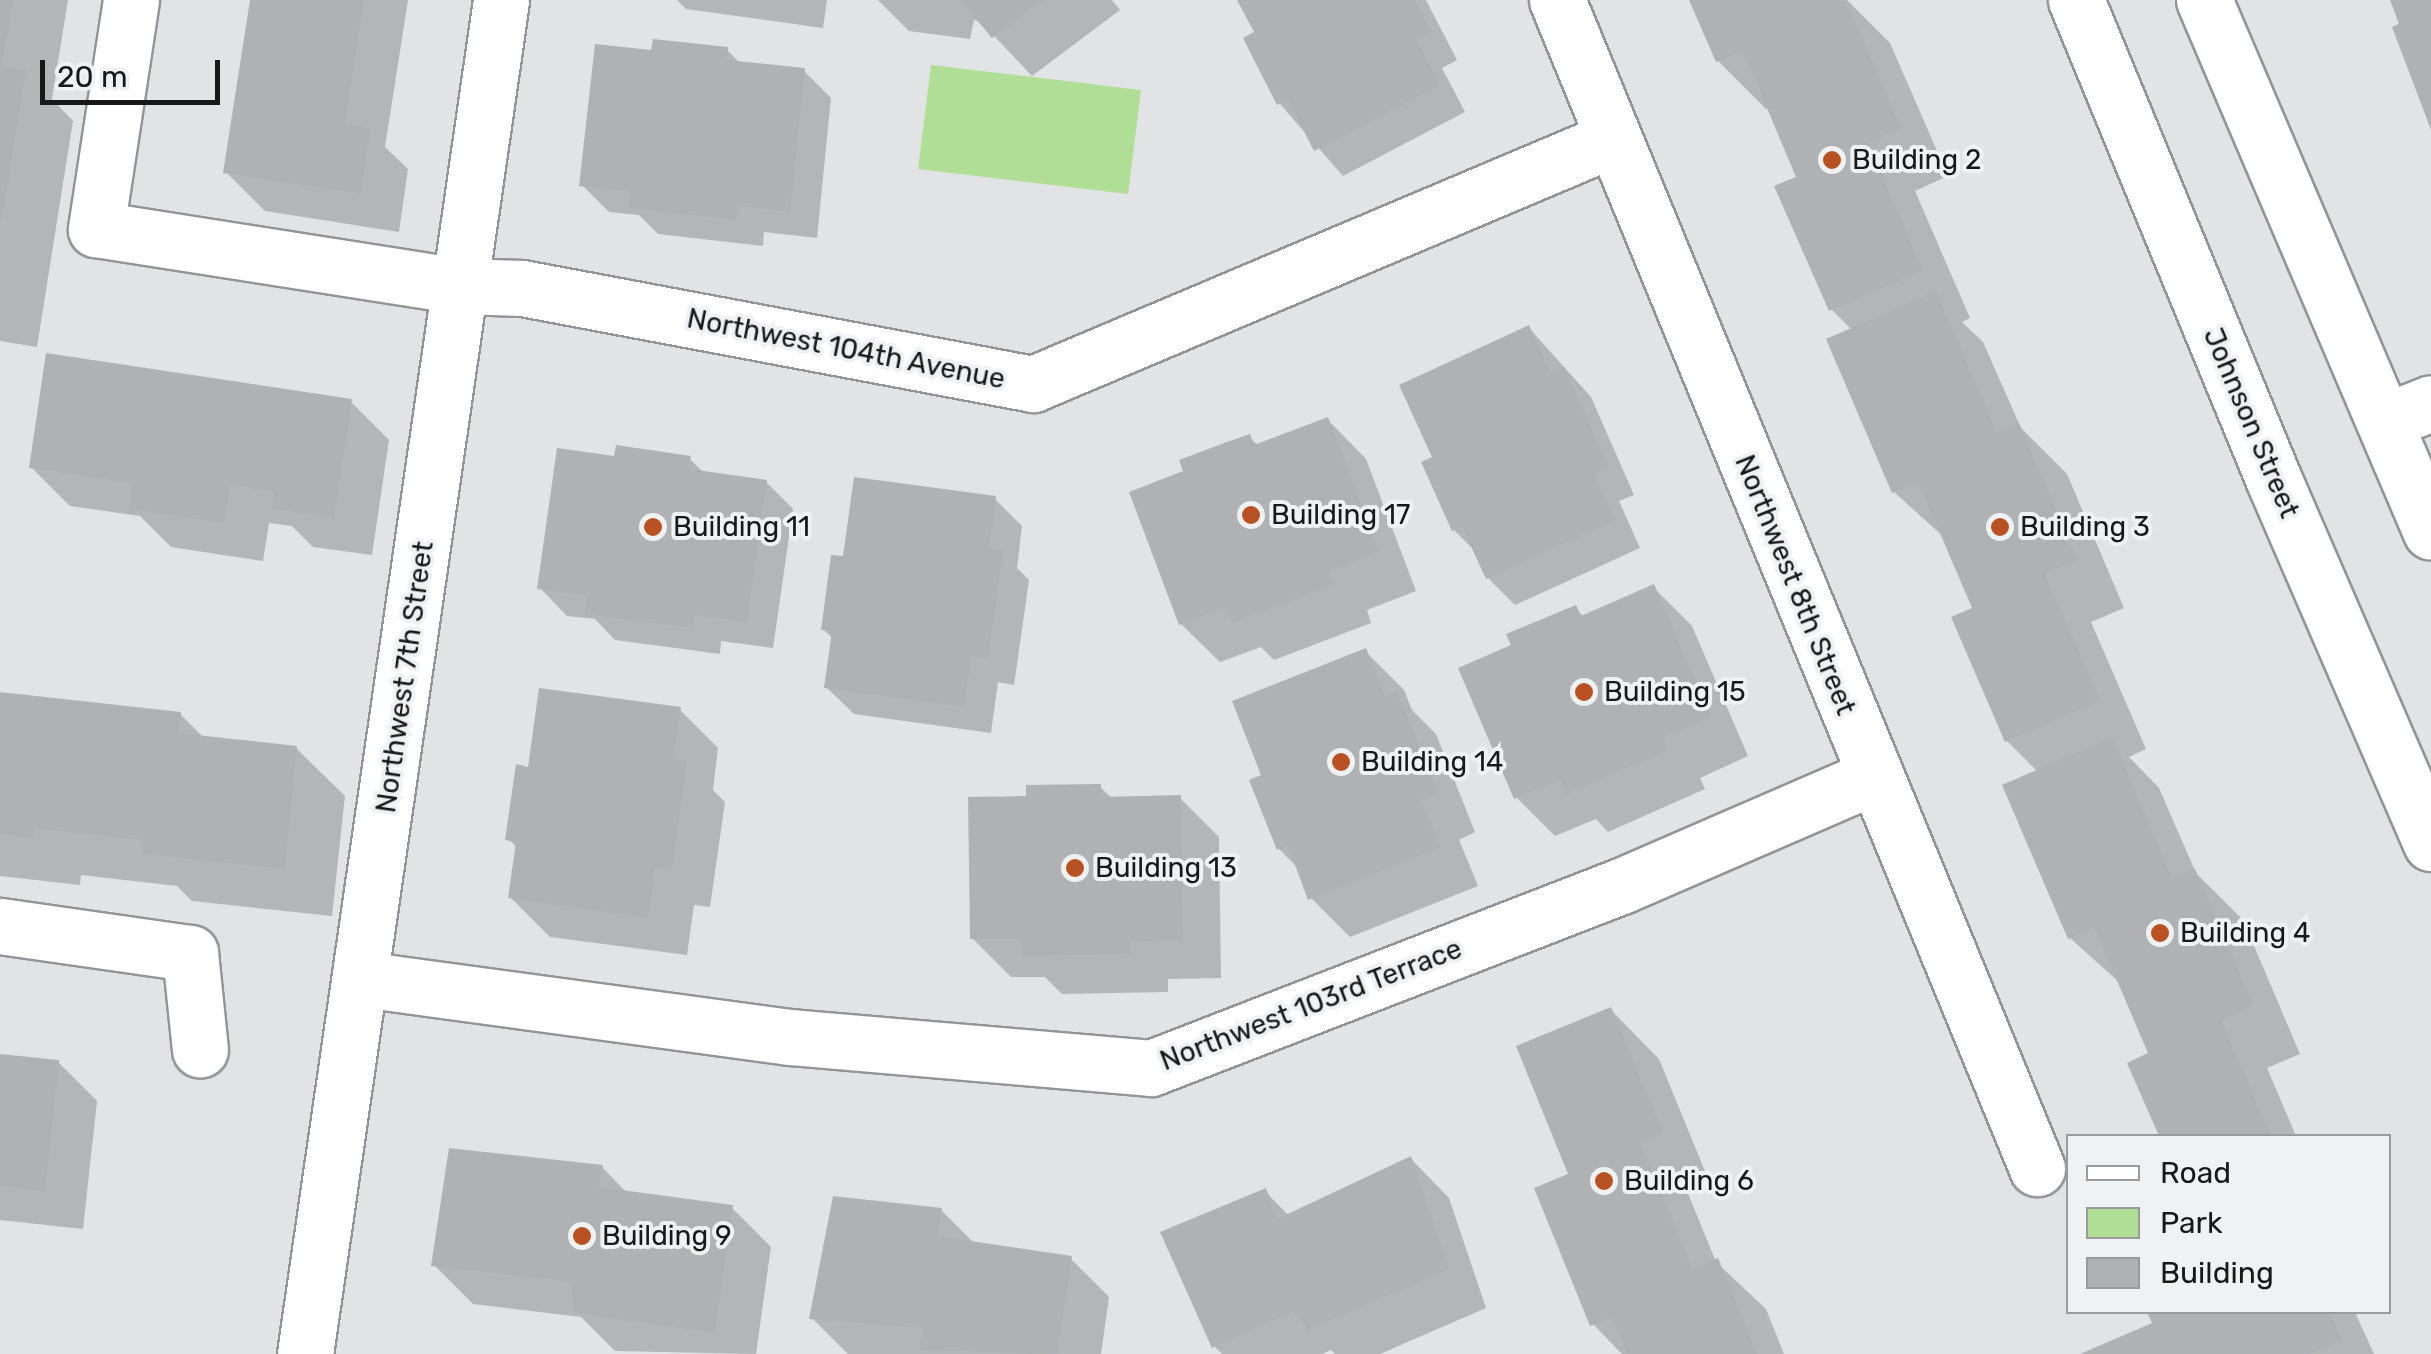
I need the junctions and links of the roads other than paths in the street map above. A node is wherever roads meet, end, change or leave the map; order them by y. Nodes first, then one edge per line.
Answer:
1 (131, 0) edge
2 (502, 0) edge
3 (1557, 0) edge
4 (2076, 0) edge
5 (2204, 0) edge
6 (1612, 139) junction
7 (460, 286) junction
8 (2408, 412) edge
9 (2431, 532) edge
10 (1873, 777) junction
11 (2431, 843) edge
12 (0, 926) edge
13 (361, 979) junction
14 (200, 1050) dead end
15 (2036, 1168) dead end
16 (305, 1354) edge

1 - 7 street, Northwest 104th Avenue
2 - 7 street, Northwest 7th Street
3 - 6 street, Northwest 8th Street
4 - 11 street, Johnson Street
5 - 8 street
6 - 7 street, Northwest 104th Avenue
6 - 10 street, Northwest 8th Street
7 - 13 street, Northwest 7th Street
8 - 9 street
10 - 13 street, Northwest 103rd Terrace
10 - 15 street, Northwest 8th Street
12 - 14 street
13 - 16 street, Northwest 7th Street

